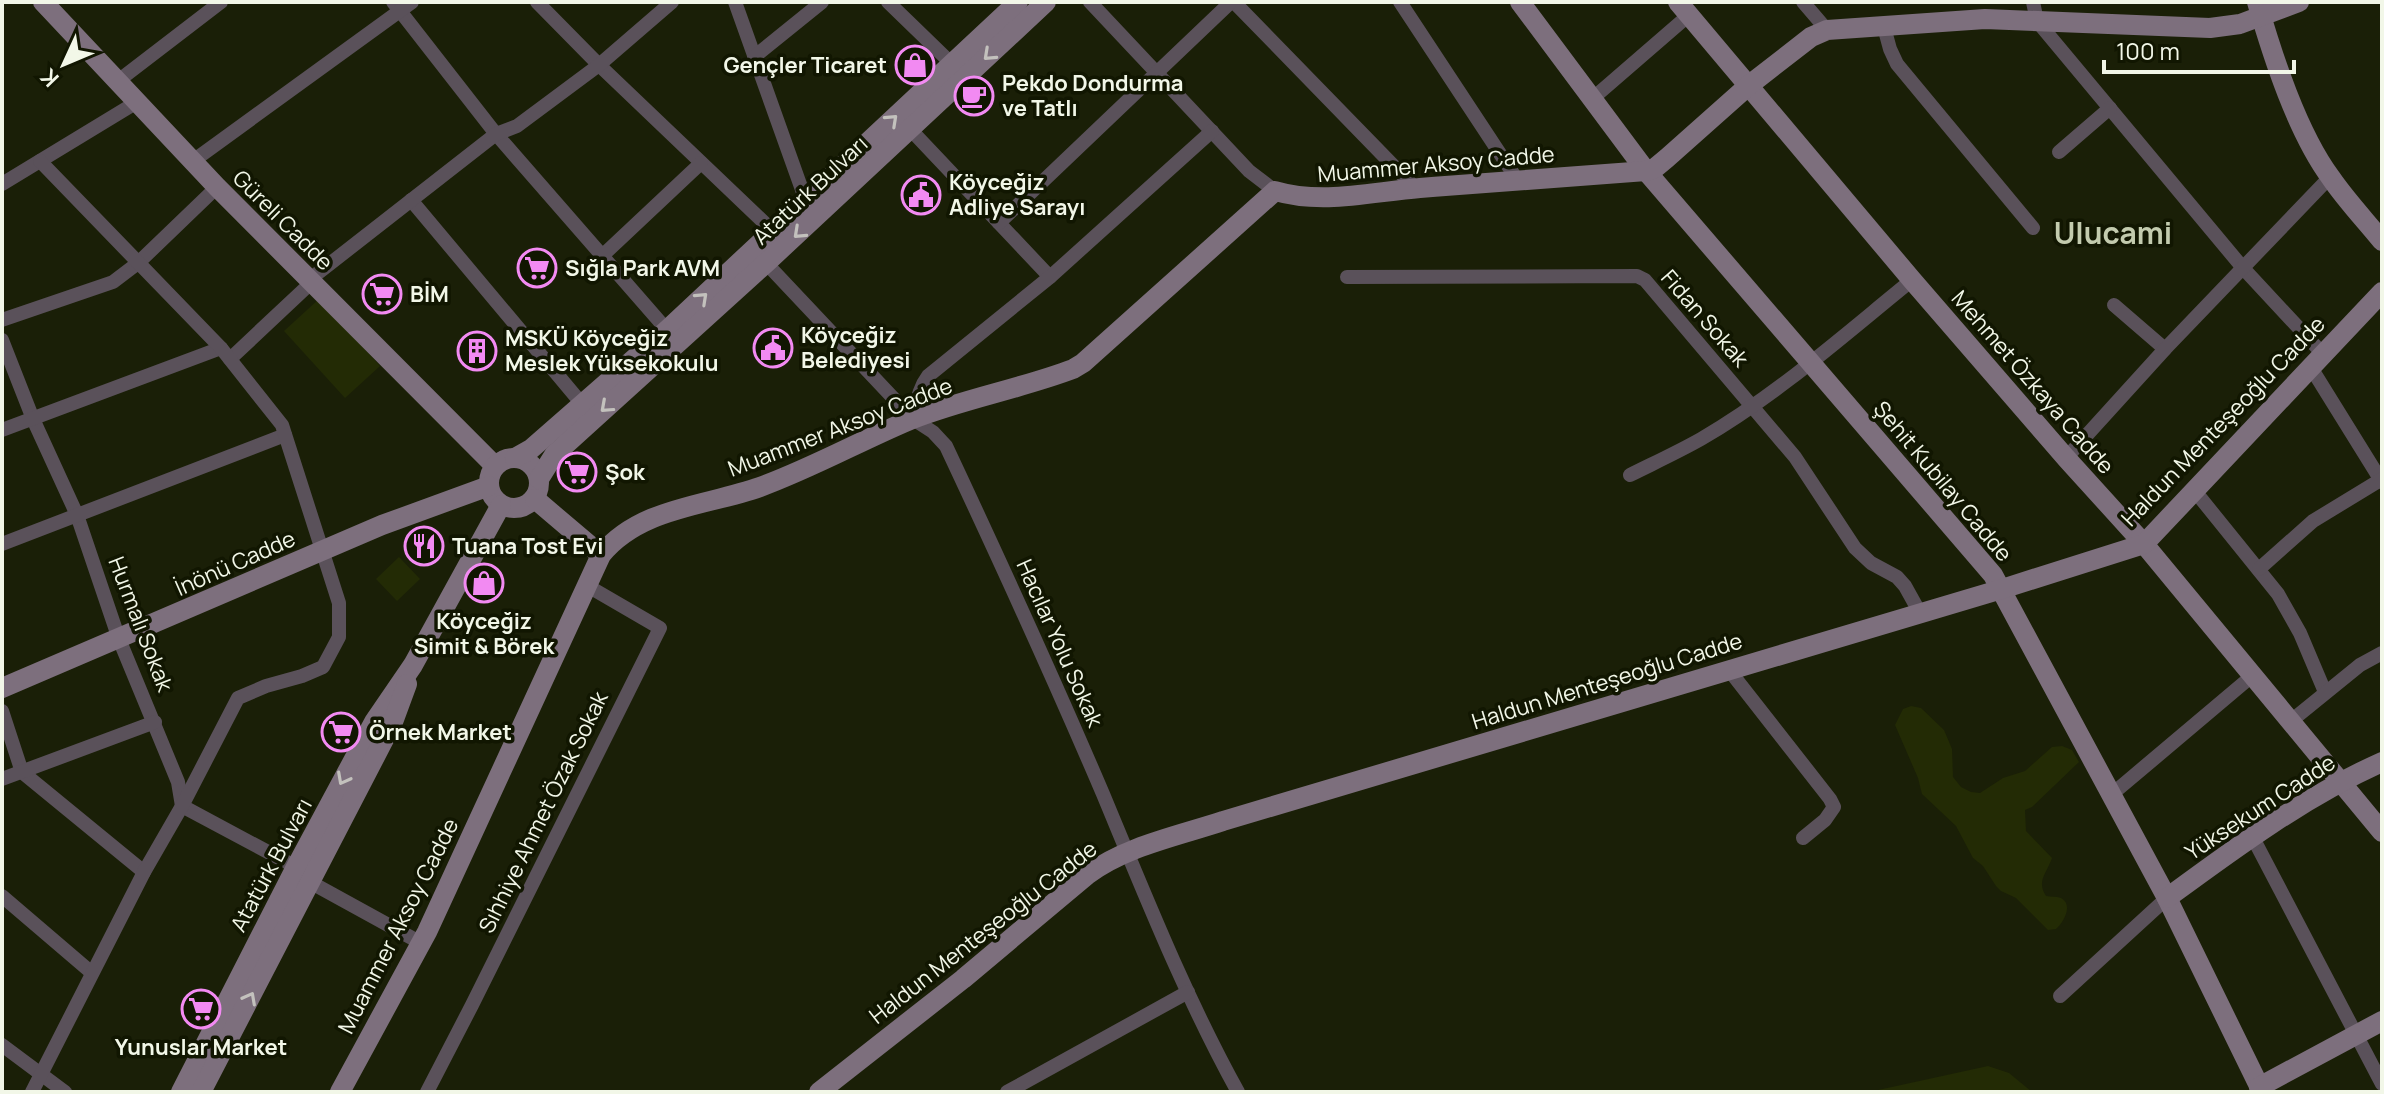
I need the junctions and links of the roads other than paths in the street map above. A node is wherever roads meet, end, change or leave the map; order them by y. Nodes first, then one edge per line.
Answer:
1 (43, 2) edge
2 (221, 2) edge
3 (537, 2) edge
4 (672, 2) edge
5 (735, 2) edge
6 (822, 2) edge
7 (888, 2) edge
8 (1018, 2) edge
9 (1046, 2) edge
10 (1090, 2) edge
11 (1232, 2) edge
12 (1400, 2) edge
13 (1520, 2) edge
14 (1803, 2) edge
15 (2299, 2) edge
16 (402, 5) edge
17 (1684, 8) edge
18 (2259, 10) edge
19 (2035, 11) edge
20 (1884, 27) junction
21 (1827, 30) junction
22 (754, 57) junction
23 (952, 64) junction
24 (599, 65) junction
25 (1156, 73) junction
26 (118, 81) junction
27 (1748, 86) junction
28 (1592, 99) junction
29 (137, 102) junction
30 (2110, 108) junction
31 (910, 129) junction
32 (1212, 131) junction
33 (496, 134) junction
34 (2059, 152) dead end
35 (40, 161) junction
36 (193, 161) junction
37 (701, 163) junction
38 (1646, 171) junction
39 (2330, 177) junction
40 (1518, 181) junction
41 (2, 184) edge
42 (217, 187) junction
43 (1416, 189) junction
44 (1275, 191) junction
45 (411, 200) junction
46 (806, 201) junction
47 (999, 223) junction
48 (2033, 228) dead end
49 (774, 232) junction
50 (2382, 241) edge
51 (602, 256) junction
52 (138, 263) junction
53 (766, 263) junction
54 (2243, 268) junction
55 (1050, 277) junction
56 (1347, 277) dead end
57 (1912, 280) junction
58 (310, 281) junction
59 (2382, 292) edge
60 (2114, 305) dead end
61 (2, 320) edge
62 (667, 330) junction
63 (2, 340) edge
64 (2165, 349) junction
65 (226, 354) junction
66 (2316, 360) junction
67 (1811, 362) junction
68 (582, 404) junction
69 (1752, 406) junction
70 (33, 419) junction
71 (913, 419) junction
72 (2, 430) edge
73 (285, 435) junction
74 (515, 458) junction
75 (2066, 458) junction
76 (495, 466) junction
77 (1630, 475) dead end
78 (2382, 480) edge
79 (489, 486) junction
80 (537, 489) junction
81 (2194, 490) junction
82 (501, 505) junction
83 (77, 515) junction
84 (2, 544) edge
85 (2144, 544) junction
86 (324, 550) junction
87 (601, 555) junction
88 (2259, 569) junction
89 (586, 585) junction
90 (2002, 589) junction
91 (1920, 613) junction
92 (119, 639) junction
93 (2382, 653) edge
94 (1729, 670) junction
95 (2252, 676) junction
96 (2, 688) edge
97 (2325, 692) junction
98 (2, 711) edge
99 (2291, 721) junction
100 (155, 722) junction
101 (2382, 762) edge
102 (22, 772) junction
103 (2, 779) edge
104 (2339, 781) junction
105 (2111, 795) junction
106 (182, 806) junction
107 (2382, 832) edge
108 (2252, 836) junction
109 (1803, 838) dead end
110 (1126, 853) junction
111 (144, 872) junction
112 (303, 875) junction
113 (2, 896) edge
114 (2167, 898) junction
115 (421, 943) junction
116 (92, 973) junction
117 (1188, 992) junction
118 (2060, 996) dead end
119 (2382, 1021) edge
120 (2355, 1035) junction
121 (2, 1045) edge
122 (40, 1076) junction
123 (2382, 1084) edge
124 (2260, 1089) edge
125 (32, 1092) edge
126 (65, 1092) edge
127 (181, 1092) edge
128 (201, 1092) edge
129 (340, 1092) edge
130 (427, 1092) edge
131 (819, 1092) edge
132 (1007, 1092) edge
133 (1238, 1092) edge

1 - 26 street, Güreli Cadde
2 - 26 street
3 - 24 street
4 - 24 street
5 - 22 street
6 - 22 street
7 - 23 street
8 - 23 street, Atatürk Bulvarı
9 -> 31 street, Atatürk Bulvarı
10 - 25 street
11 - 25 street
11 - 43 street
12 - 40 street
13 - 28 street, Şehit Kubilay Cadde
14 - 21 street
15 - 18 street
16 - 33 street
16 - 36 street
17 - 27 street, Mehmet Özkaya Cadde
17 - 28 street
18 - 19 street
18 - 39 street
19 - 20 street
19 - 30 street
20 - 21 street
20 - 48 street
21 - 27 street
22 - 46 street
46 -> 23 street, Atatürk Bulvarı
24 - 33 street
24 - 37 street
25 - 32 street
25 - 47 street
26 - 29 street, Güreli Cadde
27 - 38 street
27 - 57 street, Mehmet Özkaya Cadde
28 - 38 street, Şehit Kubilay Cadde
29 - 35 street
29 - 36 street, Güreli Cadde
30 - 34 street
30 - 54 street
31 - 47 street
31 -> 53 street, Atatürk Bulvarı
32 - 44 street
32 - 55 street
33 - 45 street
33 - 51 street
35 - 41 street
35 - 52 street
36 - 42 street, Güreli Cadde
37 - 49 street
37 - 51 street
38 - 40 street, Muammer Aksoy Cadde
38 - 67 street, Şehit Kubilay Cadde
39 - 50 street
39 - 54 street
40 - 43 street, Muammer Aksoy Cadde
42 - 52 street
42 - 58 street, Güreli Cadde
43 - 44 street, Muammer Aksoy Cadde
44 - 71 street, Muammer Aksoy Cadde
45 - 58 street
45 - 68 street
46 - 49 street, Atatürk Bulvarı
47 - 55 street
62 -> 49 street, Atatürk Bulvarı
51 - 62 street
52 - 61 street
52 - 65 street
53 - 71 street, Hacılar Yolu Sokak
53 -> 80 street, Atatürk Bulvarı
54 - 64 street
54 - 66 street
55 - 71 street
56 - 69 street, Fidan Sokak
57 - 67 street
57 - 75 street, Mehmet Özkaya Cadde
58 - 65 street
58 - 76 street, Güreli Cadde
59 - 66 street, Haldun Menteşeoğlu Cadde
60 - 64 street
62 - 68 street, Atatürk Bulvarı
63 - 70 street, Hurmalı Sokak
64 - 75 street
65 - 70 street
65 - 73 street
66 - 78 street
66 - 81 street, Haldun Menteşeoğlu Cadde
67 - 69 street
67 - 90 street, Şehit Kubilay Cadde
68 - 74 street, Atatürk Bulvarı
69 - 77 street
69 - 91 street, Fidan Sokak
70 - 72 street
70 - 83 street, Hurmalı Sokak
71 - 87 street, Muammer Aksoy Cadde
71 - 110 street, Hacılar Yolu Sokak
73 - 83 street
73 - 86 street
74 - 76 street
74 - 80 street
75 - 85 street, Mehmet Özkaya Cadde
76 - 79 street
78 - 88 street
79 - 82 street
79 - 86 street, İnönü Cadde
80 - 82 street
80 - 87 street
81 - 85 street, Haldun Menteşeoğlu Cadde
81 - 88 street
82 - 112 street, Atatürk Bulvarı
83 - 84 street
83 - 92 street, Hurmalı Sokak
85 - 90 street, Haldun Menteşeoğlu Cadde
85 - 95 street, Mehmet Özkaya Cadde
86 - 92 street, İnönü Cadde
86 - 106 street
87 - 89 street, Muammer Aksoy Cadde
88 - 97 street
89 - 115 street, Muammer Aksoy Cadde
89 - 130 street, Sıhhiye Ahmet Özak Sokak
90 - 91 street, Haldun Menteşeoğlu Cadde
90 - 105 street, Şehit Kubilay Cadde
91 - 94 street, Haldun Menteşeoğlu Cadde
92 - 96 street, İnönü Cadde
92 - 100 street, Hurmalı Sokak
93 - 97 street
94 - 109 street
94 - 110 street, Haldun Menteşeoğlu Cadde
95 - 99 street, Mehmet Özkaya Cadde
95 - 105 street
97 - 99 street
98 - 102 street
99 - 104 street, Mehmet Özkaya Cadde
100 - 102 street
100 - 106 street, Hurmalı Sokak
101 - 104 street, Yüksekum Cadde
102 - 103 street
102 - 111 street
104 - 107 street, Mehmet Özkaya Cadde
104 - 108 street, Yüksekum Cadde
105 - 114 street, Şehit Kubilay Cadde
106 - 111 street
106 - 112 street
108 - 114 street, Yüksekum Cadde
108 - 120 street
110 - 117 street, Hacılar Yolu Sokak
110 - 131 street, Haldun Menteşeoğlu Cadde
111 - 116 street
112 - 115 street
112 - 127 street, Atatürk Bulvarı
128 -> 112 street, Atatürk Bulvarı
113 - 116 street
114 - 118 street
114 - 124 street, Şehit Kubilay Cadde
115 - 129 street, Muammer Aksoy Cadde
116 - 122 street
117 - 132 street
117 - 133 street, Hacılar Yolu Sokak
119 - 120 street
120 - 123 street
120 - 124 street
121 - 122 street
122 - 125 street
122 - 126 street

